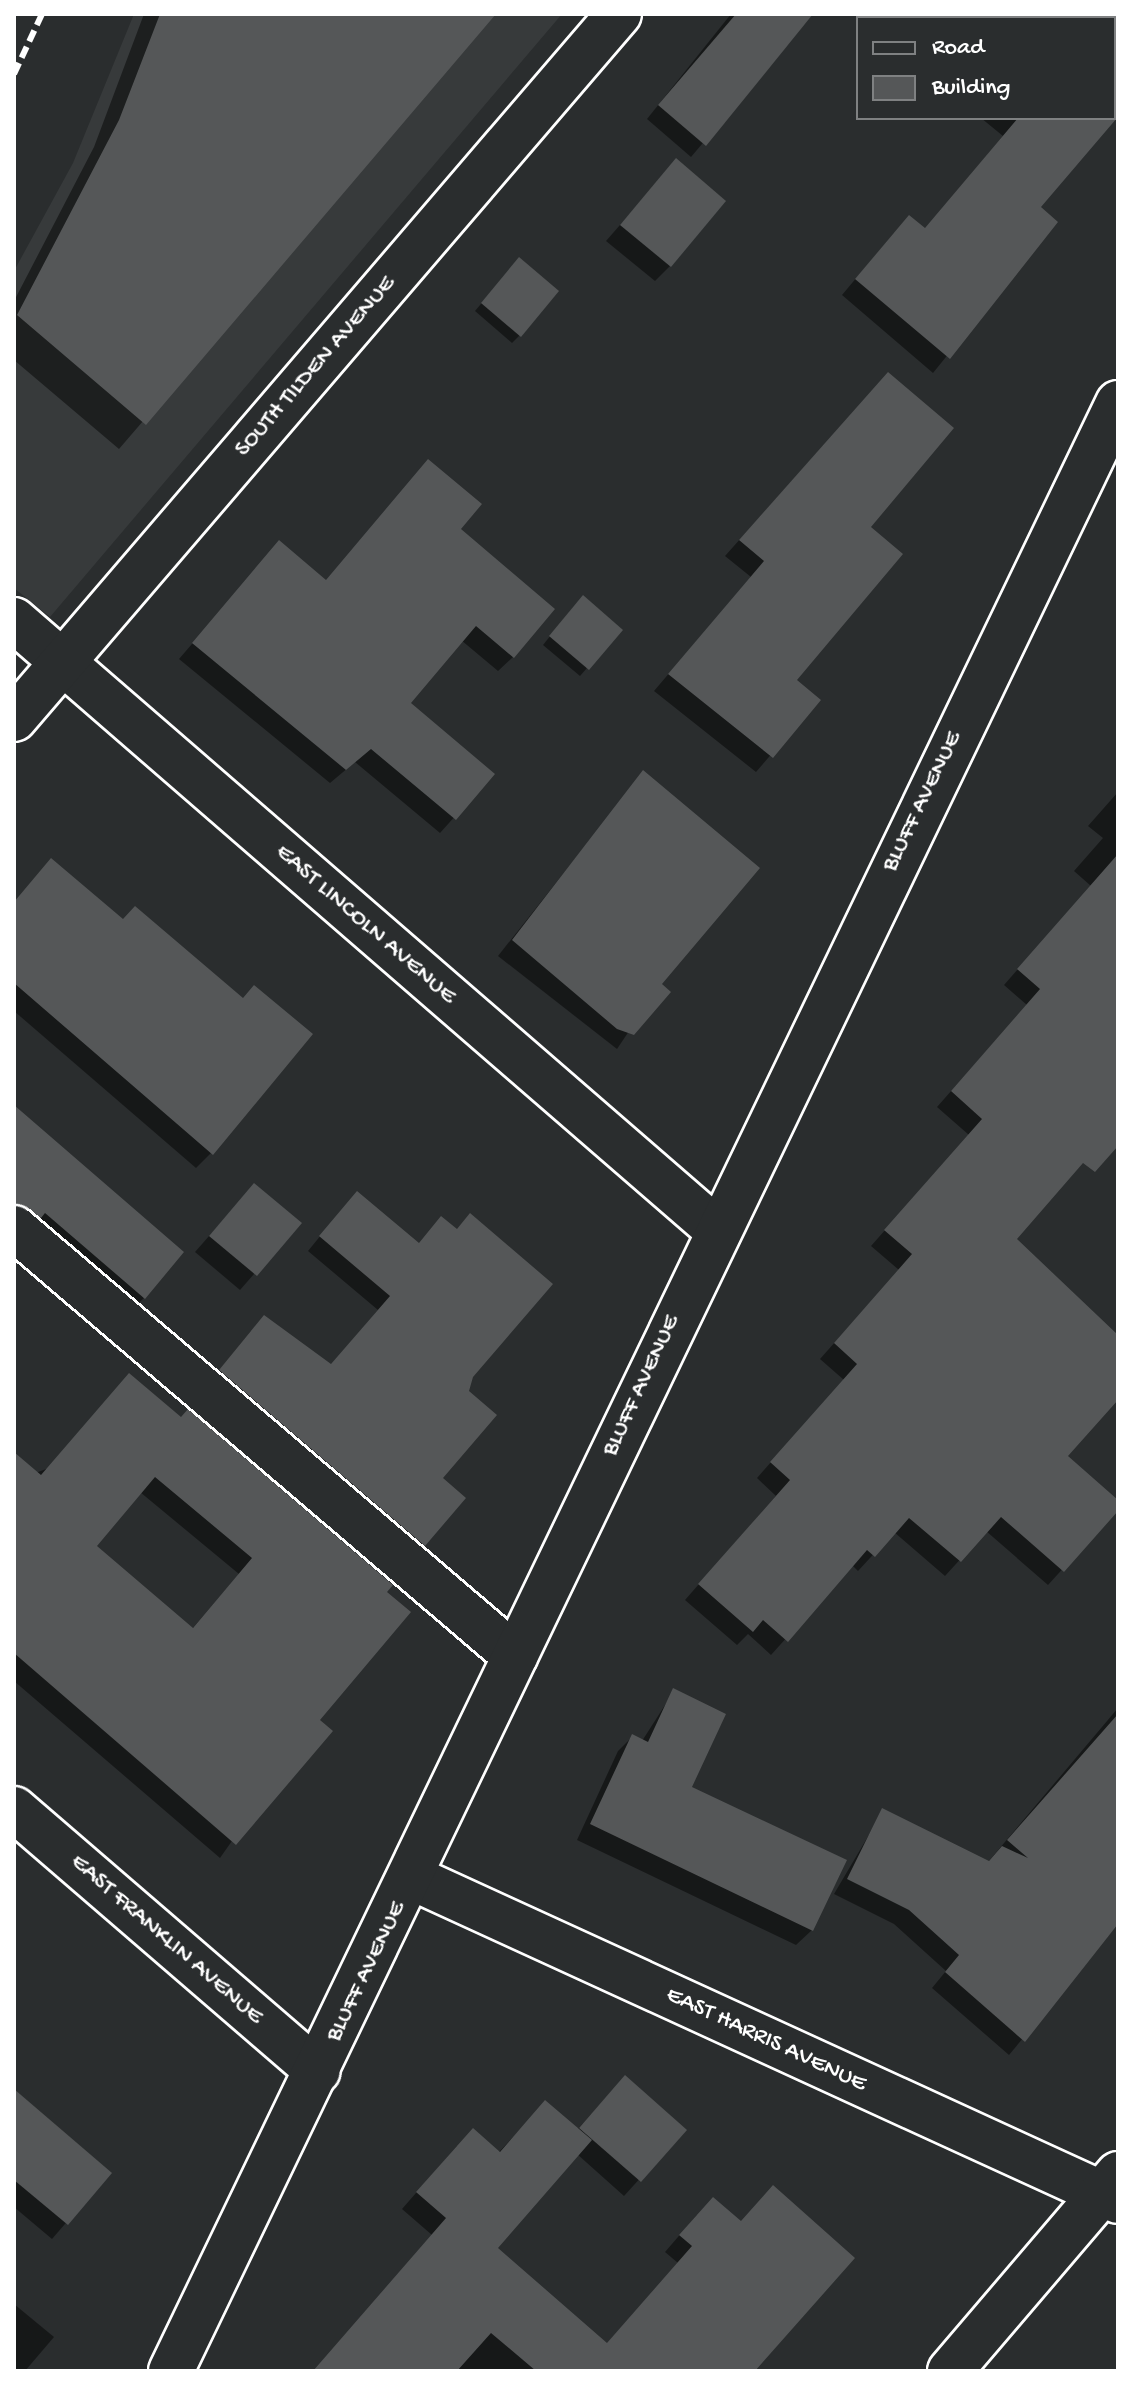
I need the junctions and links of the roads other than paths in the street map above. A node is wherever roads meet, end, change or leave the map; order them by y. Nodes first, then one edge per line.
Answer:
1 (619, 14) edge
2 (1118, 403) edge
3 (14, 620) edge
4 (63, 662) junction
5 (14, 719) edge
6 (14, 1228) edge
7 (716, 1229) junction
8 (515, 1656) junction
9 (14, 1809) edge
10 (413, 1878) junction
11 (317, 2071) junction
12 (1112, 2189) edge
13 (171, 2371) edge
14 (950, 2371) edge

1 - 4 street, SOUTH TILDEN AVENUE
2 - 7 street, BLUFF AVENUE
3 - 4 street, EAST LINCOLN AVENUE
4 - 5 street, SOUTH TILDEN AVENUE
4 - 7 street, EAST LINCOLN AVENUE
6 - 8 street
7 - 8 street, BLUFF AVENUE
8 - 10 street, BLUFF AVENUE
9 - 11 street, EAST FRANKLIN AVENUE
10 - 11 street, BLUFF AVENUE
10 - 12 street, EAST HARRIS AVENUE
11 - 13 street, BLUFF AVENUE
12 - 14 street

